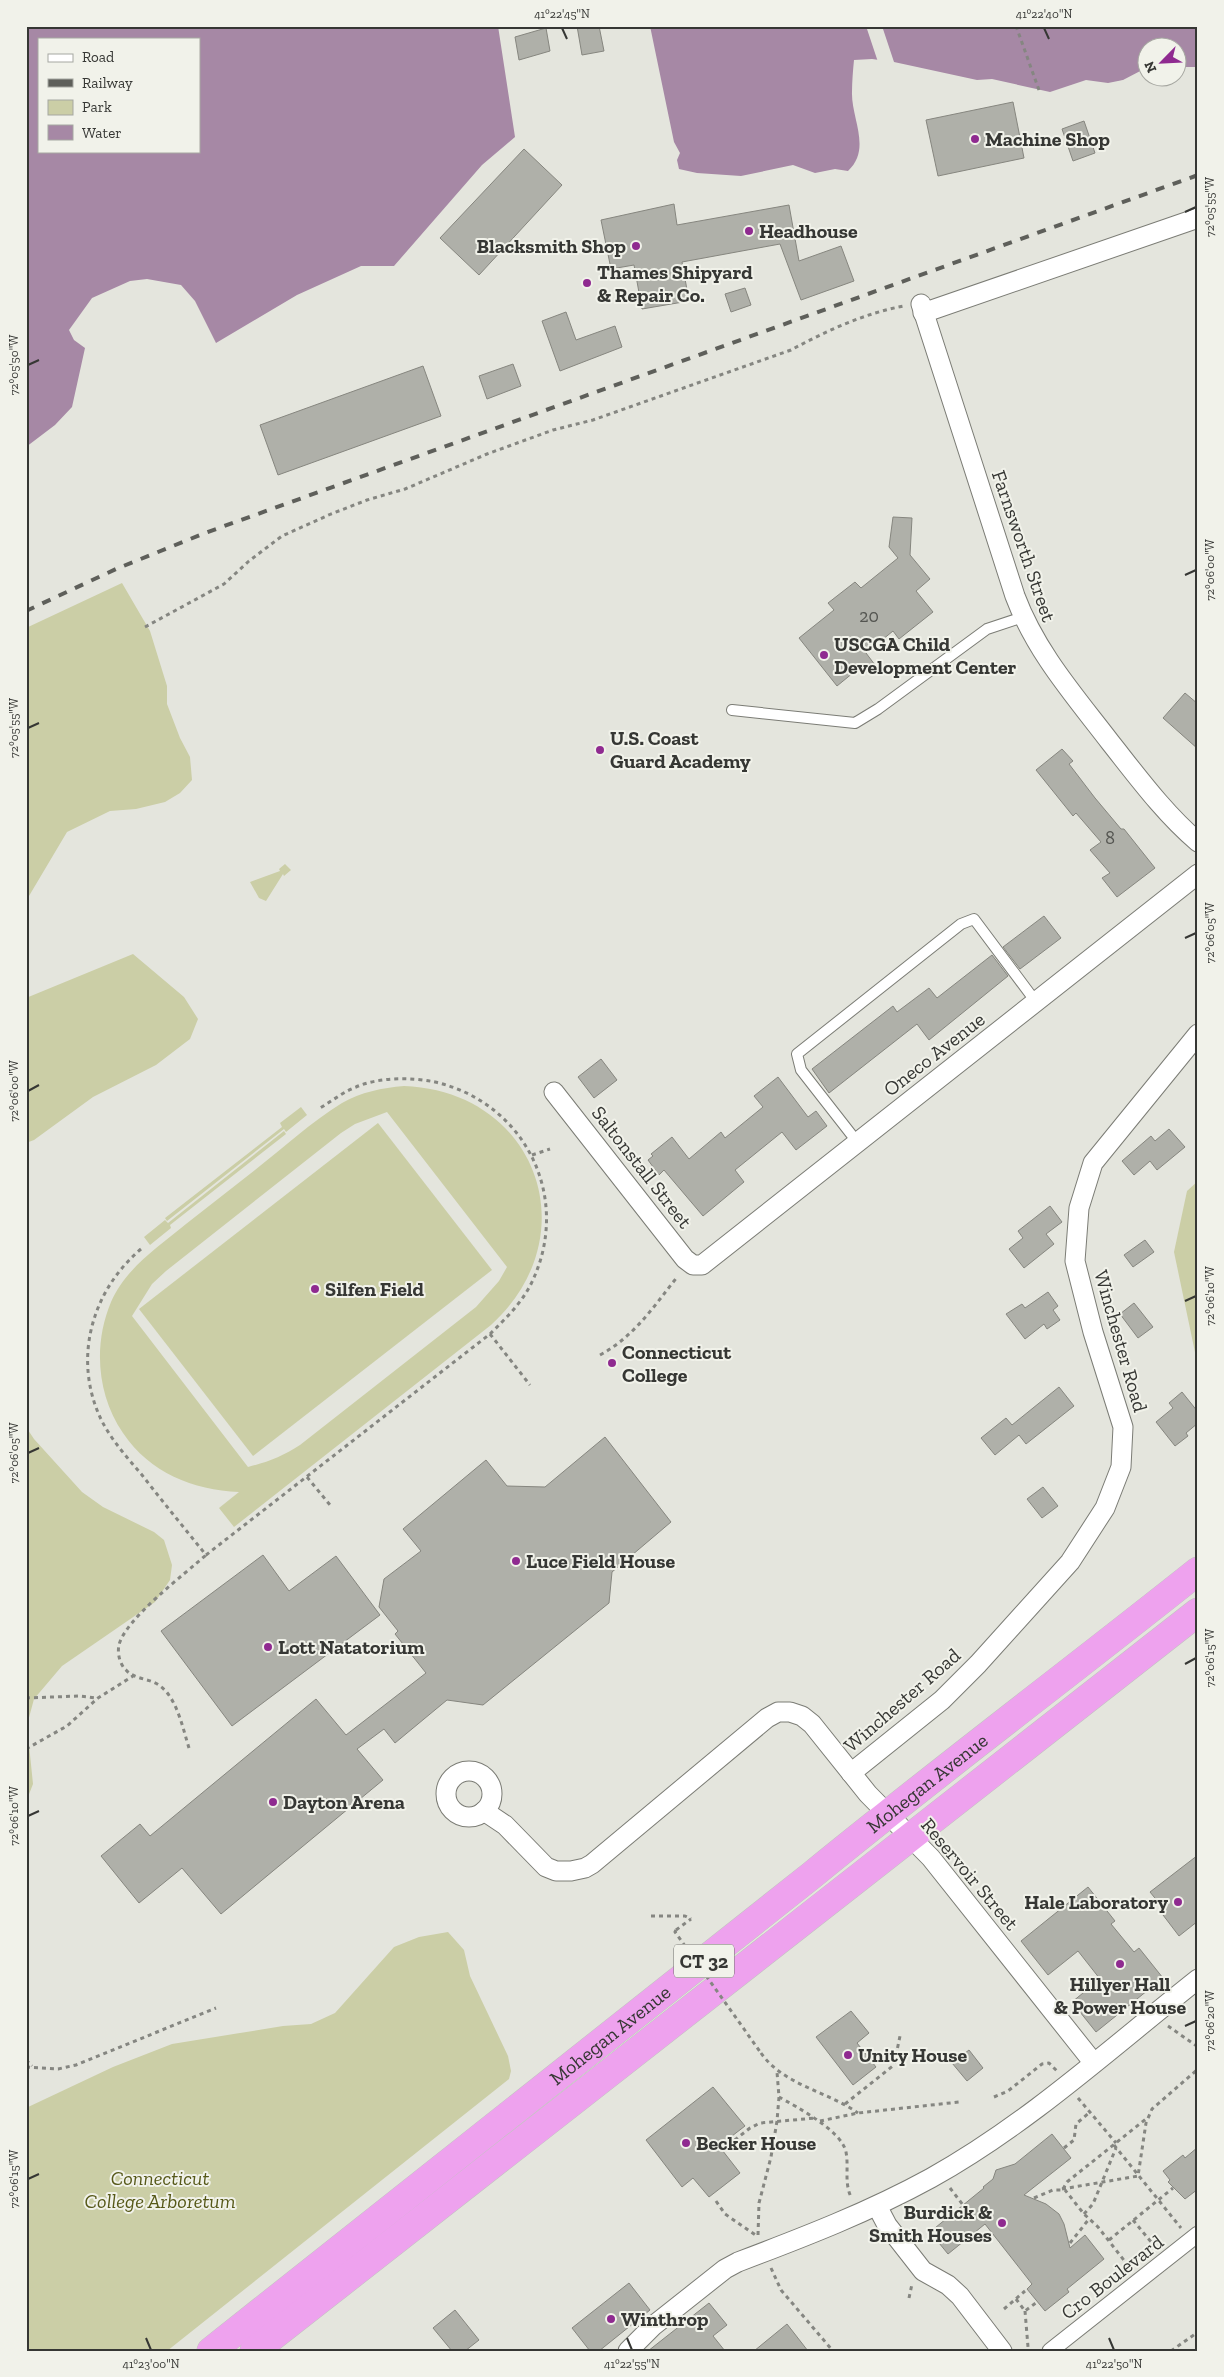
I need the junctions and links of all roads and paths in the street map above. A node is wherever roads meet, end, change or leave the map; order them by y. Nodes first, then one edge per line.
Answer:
1 (1016, 26) edge
2 (1039, 90) dead end
3 (1198, 218) edge
4 (922, 308) junction
5 (1023, 617) junction
6 (145, 627) dead end
7 (732, 710) dead end
8 (1198, 842) edge
9 (1198, 874) edge
10 (1036, 1002) junction
11 (1198, 1034) edge
12 (554, 1092) dead end
13 (320, 1108) dead end
14 (858, 1143) junction
15 (550, 1149) dead end
16 (532, 1155) junction
17 (141, 1249) dead end
18 (693, 1264) junction
19 (490, 1334) junction
20 (600, 1355) dead end
21 (530, 1386) dead end
22 (307, 1476) junction
23 (330, 1505) dead end
24 (206, 1555) junction
25 (1198, 1572) edge
26 (1198, 1612) edge
27 (132, 1676) junction
28 (26, 1693) edge
29 (33, 1696) junction
30 (26, 1698) edge
31 (98, 1698) junction
32 (190, 1748) dead end
33 (26, 1749) edge
34 (851, 1773) junction
35 (484, 1811) dead end
36 (887, 1813) junction
37 (910, 1836) junction
38 (651, 1916) dead end
39 (1198, 1979) edge
40 (216, 2008) dead end
41 (1164, 2023) dead end
42 (900, 2036) dead end
43 (1198, 2047) edge
44 (26, 2060) edge
45 (1093, 2062) junction
46 (26, 2066) edge
47 (33, 2066) junction
48 (1198, 2069) edge
49 (777, 2072) junction
50 (1060, 2075) dead end
51 (1075, 2094) dead end
52 (779, 2096) junction
53 (994, 2097) dead end
54 (959, 2102) dead end
55 (845, 2104) junction
56 (1090, 2112) junction
57 (858, 2113) junction
58 (815, 2118) junction
59 (1148, 2118) junction
60 (777, 2121) junction
61 (819, 2121) junction
62 (1115, 2145) junction
63 (1064, 2148) dead end
64 (722, 2150) dead end
65 (1138, 2176) junction
66 (1103, 2182) junction
67 (946, 2184) dead end
68 (1173, 2188) dead end
69 (1062, 2190) junction
70 (1034, 2198) dead end
71 (1159, 2198) junction
72 (716, 2201) dead end
73 (855, 2205) dead end
74 (963, 2205) dead end
75 (877, 2206) junction
76 (1084, 2214) junction
77 (1089, 2219) junction
78 (1134, 2220) junction
79 (1191, 2234) edge
80 (1109, 2240) junction
81 (1070, 2243) dead end
82 (1165, 2260) junction
83 (769, 2264) dead end
84 (1140, 2280) junction
85 (913, 2281) dead end
86 (1025, 2292) dead end
87 (908, 2298) dead end
88 (1016, 2299) junction
89 (1037, 2302) dead end
90 (1004, 2308) dead end
91 (1025, 2311) junction
92 (1198, 2332) edge
93 (1028, 2347) dead end
94 (211, 2351) edge
95 (254, 2351) edge
96 (628, 2351) edge
97 (833, 2351) edge
98 (1002, 2351) edge
99 (1050, 2351) edge
100 (1171, 2351) edge

1 - 2 path
3 - 4 street
4 - 5 street, Farnsworth Street
4 - 6 path
5 - 7 lane
5 - 8 street, Farnsworth Street
9 - 10 street, Oneco Avenue
10 - 14 street, Oneco Avenue
10 - 14 lane
11 - 34 street, Winchester Road
12 - 18 street, Saltonstall Street
13 - 16 path
14 - 18 street, Oneco Avenue
15 - 16 path
16 - 19 path
17 - 24 path
18 - 20 path
19 - 21 path
19 - 22 path
22 - 23 path
22 - 24 path
24 - 27 path
25 - 36 highway, Mohegan Avenue / CT 32
26 - 37 highway, Mohegan Avenue / CT 32
27 - 31 path
27 - 32 path
28 - 29 path
29 - 30 path
29 - 31 path
31 - 33 path
34 - 35 street, Reservoir Street
34 - 36 street, Reservoir Street
36 - 37 street, Reservoir Street
36 - 94 highway, Mohegan Avenue / CT 32
37 - 45 street, Reservoir Street
37 - 95 highway, Mohegan Avenue / CT 32
38 - 49 path, bridge
39 - 45 street
40 - 47 path
41 - 43 path
42 - 55 path
44 - 47 path
45 - 75 street
46 - 47 path
48 - 59 path
49 - 52 path
49 - 55 path
50 - 53 path
51 - 56 path
52 - 58 path
52 - 60 path
54 - 57 path
55 - 57 path
56 - 62 path
56 - 63 path
57 - 61 path
58 - 60 path
58 - 61 path
59 - 62 path
59 - 65 path
60 - 64 path
60 - 72 path
61 - 73 path
62 - 65 path
62 - 66 path
62 - 69 path
65 - 66 path
65 - 71 path
66 - 69 path
66 - 76 path
67 - 74 path
68 - 71 path
69 - 70 path
69 - 76 path
71 - 78 path
71 - 79 path
75 - 96 street
75 - 98 street
76 - 77 path
77 - 80 path
77 - 81 path
78 - 80 path
78 - 82 path
79 - 82 street, Cro Boulevard
80 - 84 path
82 - 84 street, Cro Boulevard
83 - 97 path
84 - 99 street, Cro Boulevard
85 - 87 path
86 - 88 path
88 - 90 path
88 - 91 path
89 - 91 path
91 - 93 path
92 - 100 path

